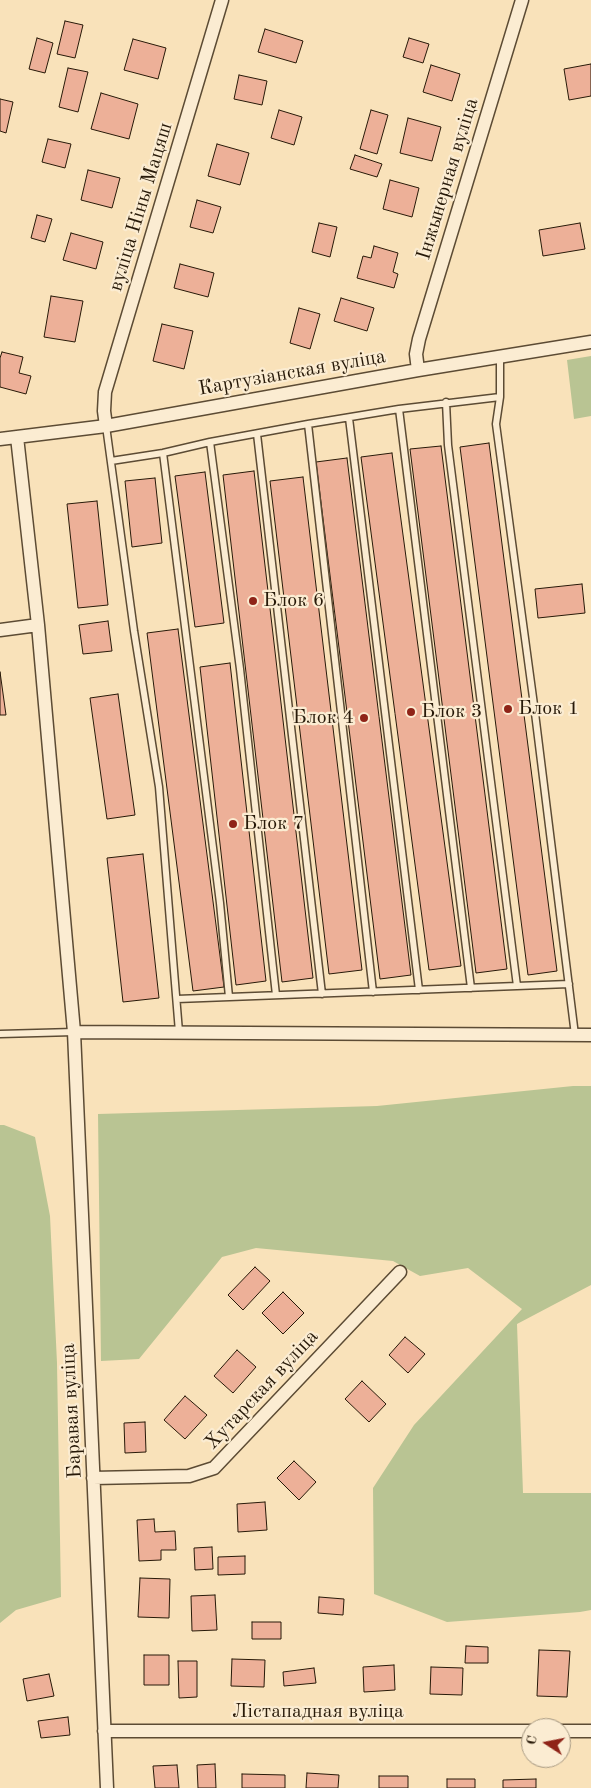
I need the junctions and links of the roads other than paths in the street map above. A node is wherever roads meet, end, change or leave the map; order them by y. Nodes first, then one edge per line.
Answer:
1 (222, 0) edge
2 (522, 0) edge
3 (591, 342) edge
4 (500, 357) junction
5 (418, 370) junction
6 (500, 397) junction
7 (446, 402) junction
8 (399, 409) junction
9 (349, 418) junction
10 (308, 424) junction
11 (106, 426) junction
12 (257, 434) junction
13 (16, 437) junction
14 (0, 440) edge
15 (210, 442) junction
16 (163, 453) junction
17 (110, 461) junction
18 (38, 625) junction
19 (0, 630) edge
20 (569, 984) junction
21 (517, 986) junction
22 (471, 988) junction
23 (419, 990) junction
24 (373, 992) junction
25 (322, 994) junction
26 (276, 995) junction
27 (229, 997) junction
28 (177, 999) junction
29 (74, 1032) junction
30 (179, 1032) junction
31 (0, 1034) edge
32 (575, 1035) junction
33 (591, 1035) edge
34 (400, 1272) dead end
35 (94, 1478) junction
36 (104, 1731) junction
37 (521, 1731) edge
38 (571, 1731) edge
39 (591, 1731) edge
40 (107, 1788) edge

1 - 11 street, вуліца Ніны Мацяш
2 - 5 street, Інжынерная вуліца
3 - 4 street, Картузіанская вуліца
4 - 5 street, Картузіанская вуліца
4 - 6 lane
5 - 11 street, Картузіанская вуліца
6 - 7 lane
6 - 20 lane
7 - 8 lane
7 - 21 lane
8 - 9 lane
8 - 22 lane
9 - 10 lane
9 - 23 lane
10 - 12 lane
10 - 24 lane
11 - 13 street, Картузіанская вуліца
11 - 17 lane
12 - 15 lane
12 - 25 lane
13 - 14 street, Картузіанская вуліца
13 - 18 street, Баравая вуліца
15 - 16 lane
15 - 26 lane
16 - 17 lane
16 - 27 lane
17 - 28 lane
18 - 19 street
18 - 29 street, Баравая вуліца
20 - 21 lane
20 - 32 lane
21 - 22 lane
22 - 23 lane
23 - 24 lane
24 - 25 lane
25 - 26 lane
26 - 27 lane
27 - 28 lane
28 - 30 lane
29 - 30 street
29 - 31 lane
29 - 35 street, Баравая вуліца
30 - 32 street
32 - 33 street
34 - 35 street, Хутарская вуліца
35 - 36 street, Баравая вуліца
36 - 37 street, Лістападная вуліца
36 - 40 street, Баравая вуліца
38 - 39 street

